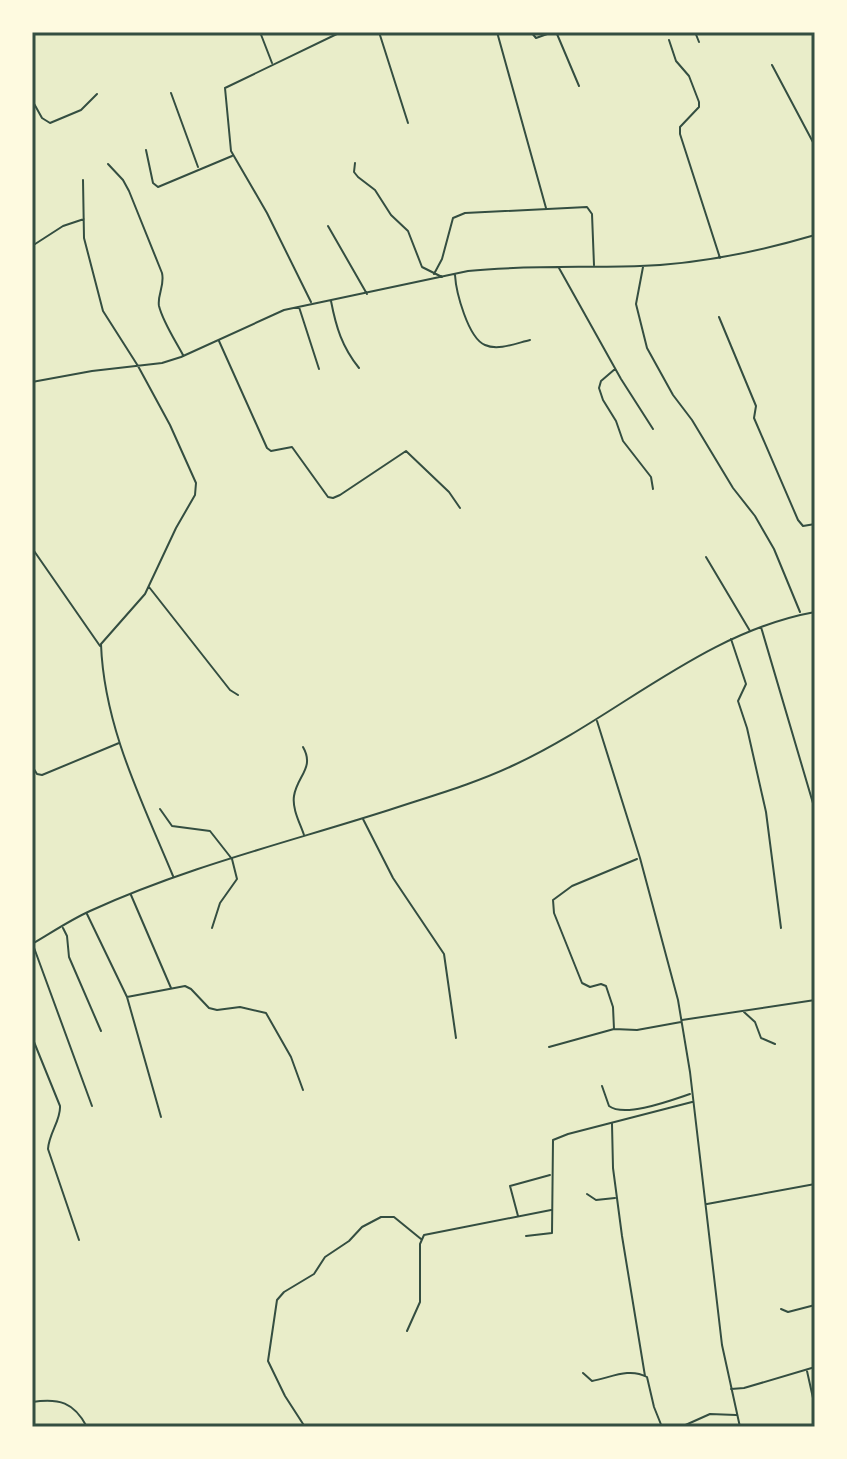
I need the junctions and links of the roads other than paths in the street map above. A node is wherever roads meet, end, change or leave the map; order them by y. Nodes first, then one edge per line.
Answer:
1 (260, 32) edge
2 (341, 32) edge
3 (379, 32) edge
4 (497, 32) edge
5 (531, 32) edge
6 (695, 32) edge
7 (669, 40) dead end
8 (699, 42) dead end
9 (272, 64) junction
10 (772, 65) dead end
11 (579, 86) dead end
12 (171, 93) dead end
13 (97, 94) dead end
14 (32, 100) edge
15 (408, 123) dead end
16 (815, 146) edge
17 (146, 150) dead end
18 (234, 155) junction
19 (355, 163) dead end
20 (108, 164) dead end
21 (199, 168) junction
22 (83, 180) dead end
23 (546, 209) junction
24 (84, 219) junction
25 (328, 226) dead end
26 (815, 235) edge
27 (32, 246) edge
28 (721, 259) junction
29 (643, 266) junction
30 (558, 267) junction
31 (594, 267) junction
32 (434, 274) junction
33 (455, 274) junction
34 (442, 277) junction
35 (367, 294) junction
36 (331, 300) junction
37 (312, 303) junction
38 (299, 306) junction
39 (719, 317) dead end
40 (219, 340) junction
41 (530, 340) dead end
42 (183, 356) junction
43 (138, 366) junction
44 (359, 368) dead end
45 (319, 369) dead end
46 (615, 369) junction
47 (32, 382) edge
48 (653, 429) dead end
49 (653, 489) dead end
50 (460, 508) dead end
51 (815, 524) edge
52 (32, 548) edge
53 (706, 557) dead end
54 (148, 586) junction
55 (815, 612) edge
56 (801, 614) junction
57 (761, 627) junction
58 (750, 631) junction
59 (731, 639) junction
60 (101, 647) junction
61 (238, 695) dead end
62 (597, 720) junction
63 (119, 743) junction
64 (303, 747) dead end
65 (32, 766) edge
66 (160, 809) dead end
67 (815, 810) edge
68 (363, 818) junction
69 (305, 836) junction
70 (640, 858) junction
71 (232, 859) junction
72 (174, 877) junction
73 (131, 894) junction
74 (87, 912) junction
75 (62, 926) junction
76 (212, 928) dead end
77 (781, 928) dead end
78 (32, 944) edge
79 (171, 988) junction
80 (127, 997) junction
81 (815, 1000) edge
82 (743, 1011) junction
83 (682, 1021) junction
84 (614, 1029) junction
85 (101, 1031) dead end
86 (32, 1037) edge
87 (456, 1038) dead end
88 (775, 1044) dead end
89 (549, 1047) dead end
90 (602, 1086) dead end
91 (303, 1090) dead end
92 (692, 1093) junction
93 (693, 1102) junction
94 (92, 1106) dead end
95 (161, 1117) dead end
96 (612, 1122) junction
97 (551, 1175) junction
98 (815, 1184) edge
99 (587, 1194) dead end
100 (617, 1198) junction
101 (706, 1204) junction
102 (552, 1209) junction
103 (518, 1216) junction
104 (526, 1236) dead end
105 (421, 1239) junction
106 (79, 1240) dead end
107 (815, 1305) edge
108 (781, 1309) dead end
109 (407, 1331) dead end
110 (815, 1367) edge
111 (807, 1370) junction
112 (583, 1373) dead end
113 (645, 1376) junction
114 (730, 1389) junction
115 (32, 1402) edge
116 (815, 1407) edge
117 (737, 1415) junction
118 (87, 1427) edge
119 (305, 1427) edge
120 (662, 1427) edge
121 (681, 1427) edge
122 (740, 1427) edge

1 - 9 street
2 - 9 street
3 - 15 street
4 - 23 street
5 - 11 street
6 - 8 street
7 - 28 street
9 - 18 street
10 - 16 street
12 - 21 street
13 - 14 street
17 - 21 street
18 - 21 street
18 - 37 street
19 - 32 street
20 - 42 street
22 - 24 street
23 - 31 street
23 - 32 street
24 - 27 street
24 - 43 street
25 - 35 street
26 - 28 street
28 - 29 street
29 - 31 street
29 - 56 street
30 - 31 street
30 - 33 street
30 - 46 street
32 - 34 street
33 - 34 street
33 - 41 street
34 - 35 street
35 - 36 street
36 - 37 street
36 - 44 street
37 - 38 street
38 - 40 street
38 - 45 street
39 - 51 street
40 - 42 street
40 - 50 street
42 - 43 street
43 - 47 street
43 - 54 street
46 - 48 street
46 - 49 street
52 - 60 street
53 - 58 street
54 - 60 street
54 - 61 street
55 - 56 street
56 - 57 street
57 - 58 street
57 - 67 street
58 - 59 street
59 - 62 street
59 - 77 street
60 - 63 street
62 - 68 street
62 - 70 street
63 - 65 street
63 - 72 street
64 - 69 street
66 - 71 street
68 - 69 street
68 - 87 street
69 - 71 street
70 - 83 street
70 - 84 street
71 - 72 street
71 - 76 street
72 - 73 street
73 - 74 street
73 - 79 street
74 - 75 street
74 - 80 street
75 - 78 street
75 - 85 street
78 - 94 street
79 - 80 street
79 - 91 street
80 - 95 street
81 - 82 street
82 - 83 street
82 - 88 street
83 - 84 street
83 - 92 street
84 - 89 street
86 - 106 street
90 - 92 street
92 - 93 street
93 - 96 street
93 - 101 street
96 - 97 street
96 - 100 street
97 - 102 street
97 - 103 street
98 - 101 street
99 - 100 street
100 - 113 street
101 - 114 street
102 - 103 street
102 - 104 street
103 - 105 street
105 - 109 street
105 - 119 street
107 - 108 street
110 - 111 street
111 - 114 street
111 - 116 street
112 - 113 street
113 - 120 street
114 - 117 street
115 - 118 street
117 - 121 street
117 - 122 street

